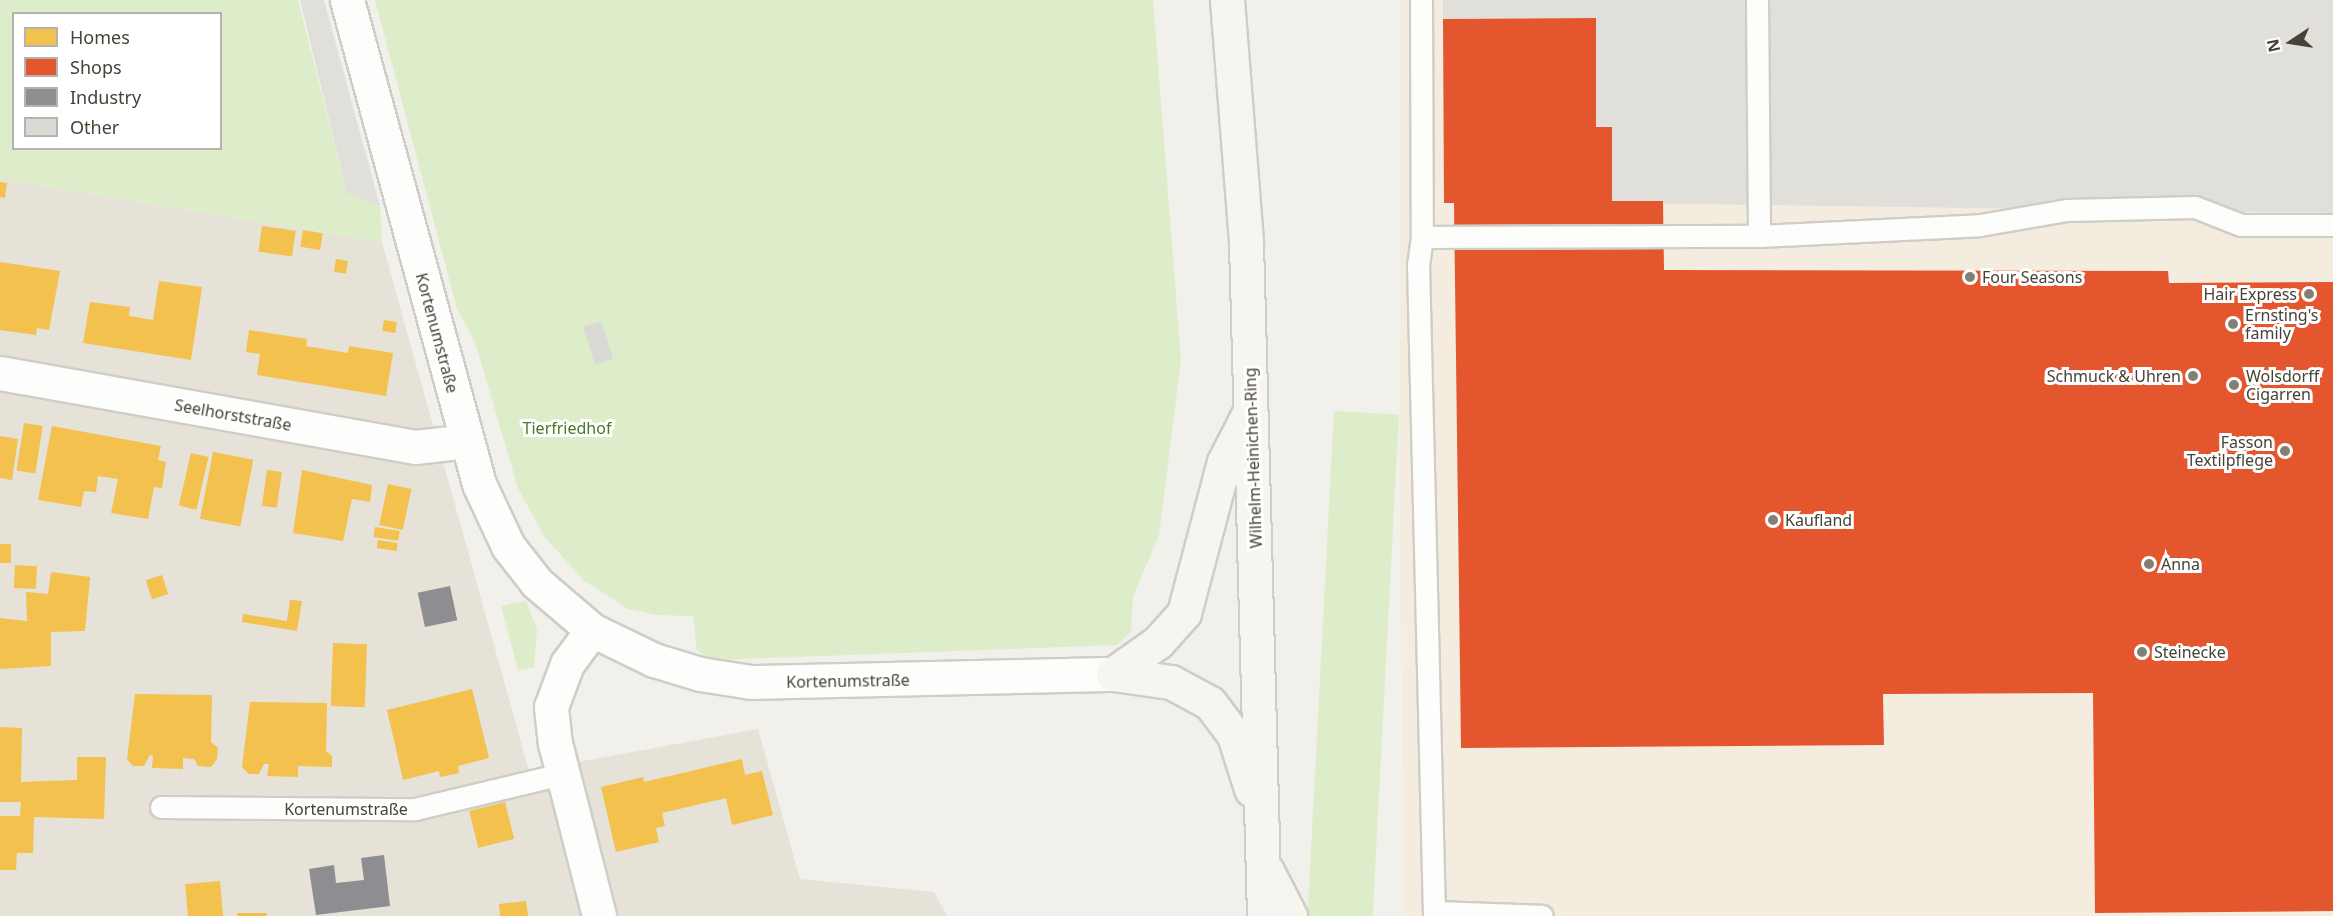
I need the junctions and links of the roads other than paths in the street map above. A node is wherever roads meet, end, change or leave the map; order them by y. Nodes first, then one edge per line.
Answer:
1 (347, 0) edge
2 (1227, 0) edge
3 (1421, 0) edge
4 (1758, 0) edge
5 (2333, 225) edge
6 (1759, 236) junction
7 (1422, 237) junction
8 (0, 373) edge
9 (1251, 410) junction
10 (467, 441) junction
11 (592, 630) junction
12 (1113, 674) junction
13 (562, 774) junction
14 (161, 807) dead end
15 (1263, 824) junction
16 (1265, 866) junction
17 (599, 916) edge
18 (1264, 916) edge
19 (1290, 916) edge
20 (1542, 916) edge

1 - 10 street, Kortenumstraße
2 - 9 main road, Wilhelm-Heinichen-Ring
3 - 7 lane
4 - 6 lane
5 - 6 lane
6 - 7 lane
7 - 20 lane
8 - 10 street, Seelhorststraße
9 - 12 main road
9 - 15 main road, Wilhelm-Heinichen-Ring
10 - 11 street, Kortenumstraße
11 - 12 street, Kortenumstraße
11 - 13 street
12 - 15 main road
13 - 14 lane, Kortenumstraße
13 - 17 street
15 - 16 main road, Wilhelm-Heinichen-Ring
16 - 18 main road, Wilhelm-Heinichen-Ring
16 - 19 main road

